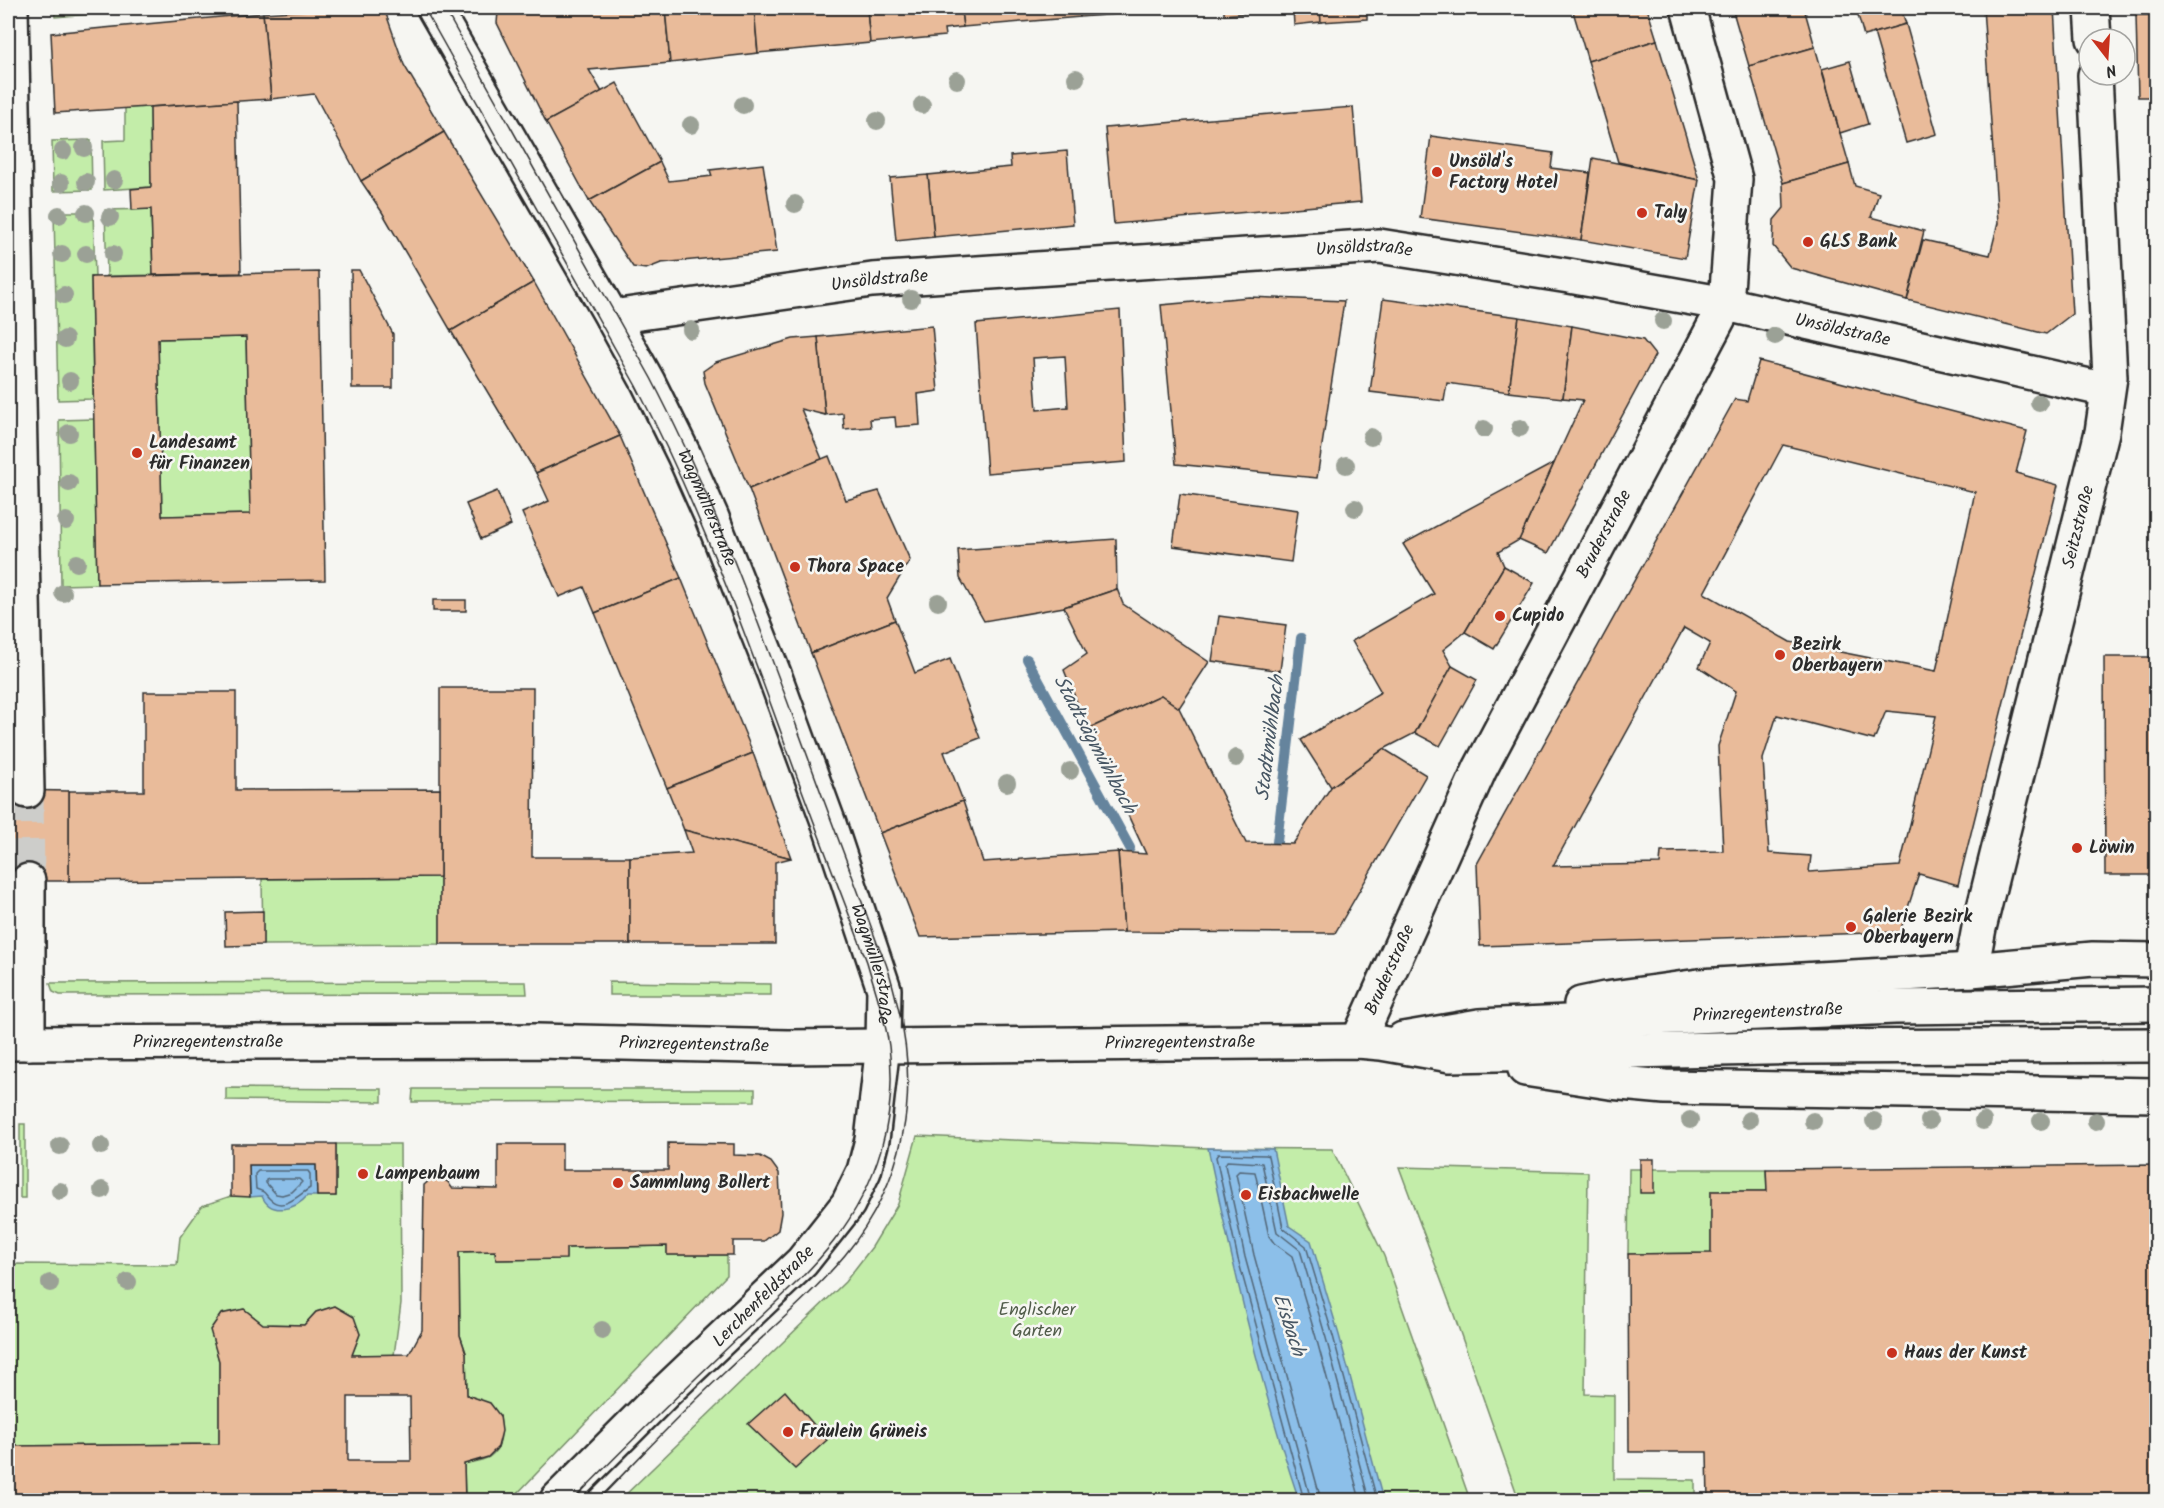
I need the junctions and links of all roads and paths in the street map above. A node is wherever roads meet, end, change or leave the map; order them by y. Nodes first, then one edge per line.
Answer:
1 (11, 8) edge
2 (434, 8) edge
3 (1688, 8) edge
4 (2092, 8) edge
5 (2093, 27) edge
6 (2096, 87) edge
7 (1726, 304) junction
8 (612, 317) junction
9 (2107, 390) junction
10 (27, 791) tunnel mouth
11 (28, 881) tunnel mouth
12 (2157, 960) edge
13 (1971, 970) junction
14 (2157, 1004) edge
15 (1479, 1026) junction
16 (1369, 1042) junction
17 (18, 1043) edge
18 (883, 1045) junction
19 (2157, 1045) edge
20 (1450, 1055) junction
21 (2157, 1095) edge
22 (557, 1500) edge

1 - 10 street
2 - 8 street, Wagmüllerstraße
3 - 7 street, Bruderstraße
4 - 5 street
6 - 9 street, Seitzstraße
7 - 8 street, Unsöldstraße
7 - 9 street, Unsöldstraße
7 - 16 street, Bruderstraße
8 - 18 street, Wagmüllerstraße
9 - 13 street, Seitzstraße
11 - 17 street
12 - 13 street
13 - 15 street
14 - 15 street, Prinzregentenstraße
15 - 16 street, Prinzregentenstraße
16 - 18 street, Prinzregentenstraße
16 - 20 street, Prinzregentenstraße
17 - 18 street, Prinzregentenstraße
18 - 22 street, Lerchenfeldstraße
19 - 20 street, Prinzregentenstraße
20 - 21 street

